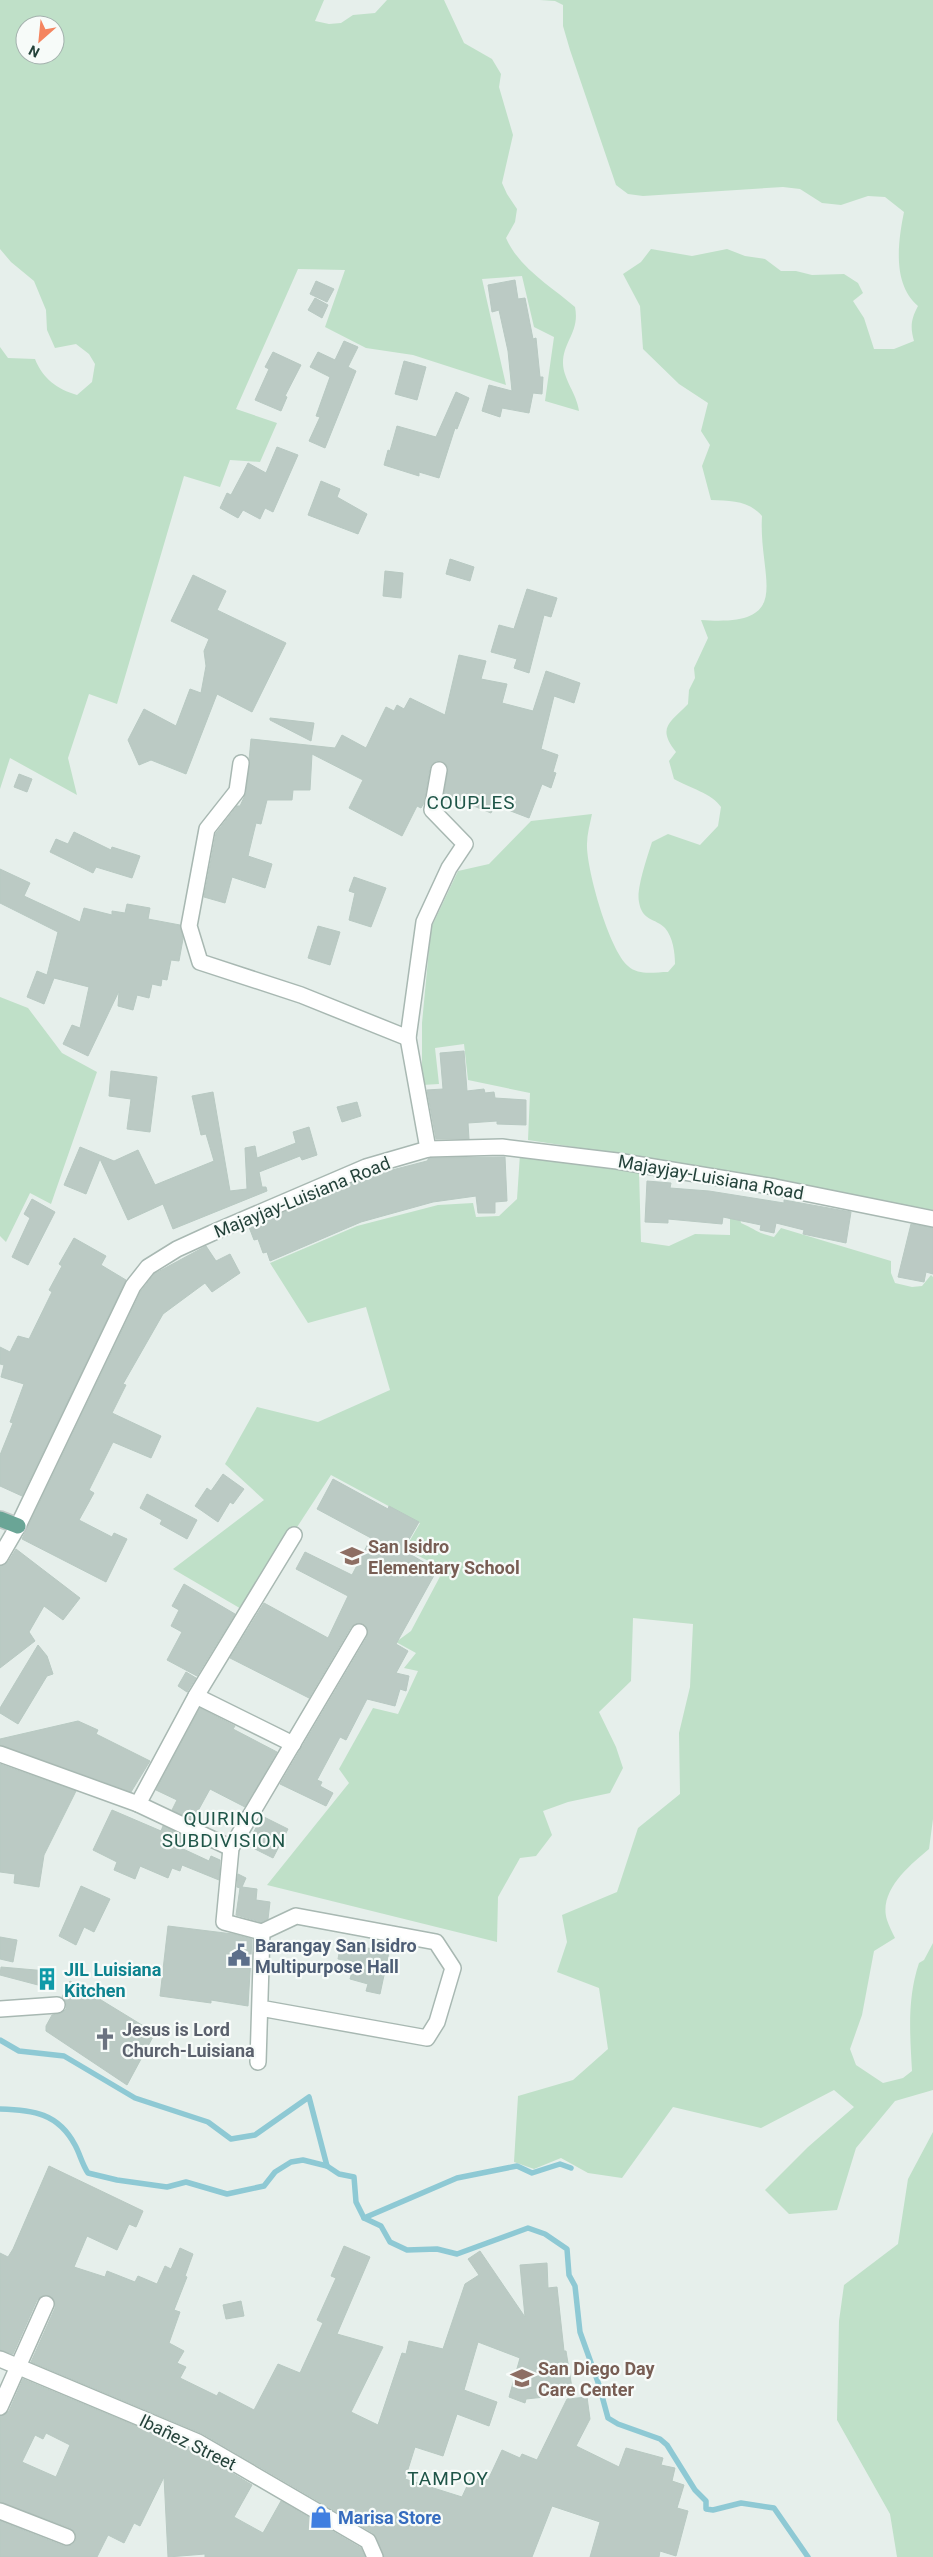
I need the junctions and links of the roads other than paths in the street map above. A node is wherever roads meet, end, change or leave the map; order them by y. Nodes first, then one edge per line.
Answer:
1 (241, 762) dead end
2 (439, 770) dead end
3 (408, 1038) junction
4 (428, 1149) junction
5 (933, 1219) edge
6 (0, 1519) edge
7 (18, 1526) junction
8 (294, 1535) dead end
9 (0, 1557) edge
10 (359, 1632) dead end
11 (196, 1696) junction
12 (293, 1744) junction
13 (0, 1754) edge
14 (138, 1804) junction
15 (231, 1848) junction
16 (262, 1932) junction
17 (57, 2005) dead end
18 (260, 2008) junction
19 (0, 2009) edge
20 (258, 2062) dead end
21 (46, 2304) dead end
22 (0, 2359) edge
23 (18, 2366) junction
24 (0, 2407) edge
25 (0, 2511) edge
26 (67, 2538) dead end
27 (375, 2557) edge

1 - 3 street
2 - 3 street
3 - 4 street
4 - 5 street, Majayjay-Luisiana Road
4 - 7 street, Majayjay-Luisiana Road
6 - 7 main road
7 - 9 street, Majayjay-Luisiana Road
8 - 11 street
10 - 12 street
11 - 12 street
11 - 14 street
12 - 15 street
13 - 14 street
14 - 15 street
15 - 16 street
16 - 18 street
16 - 18 street
17 - 19 street
18 - 20 street
21 - 23 street
22 - 23 street, Ibañez Street
23 - 24 street
23 - 27 street, Ibañez Street
25 - 26 street

